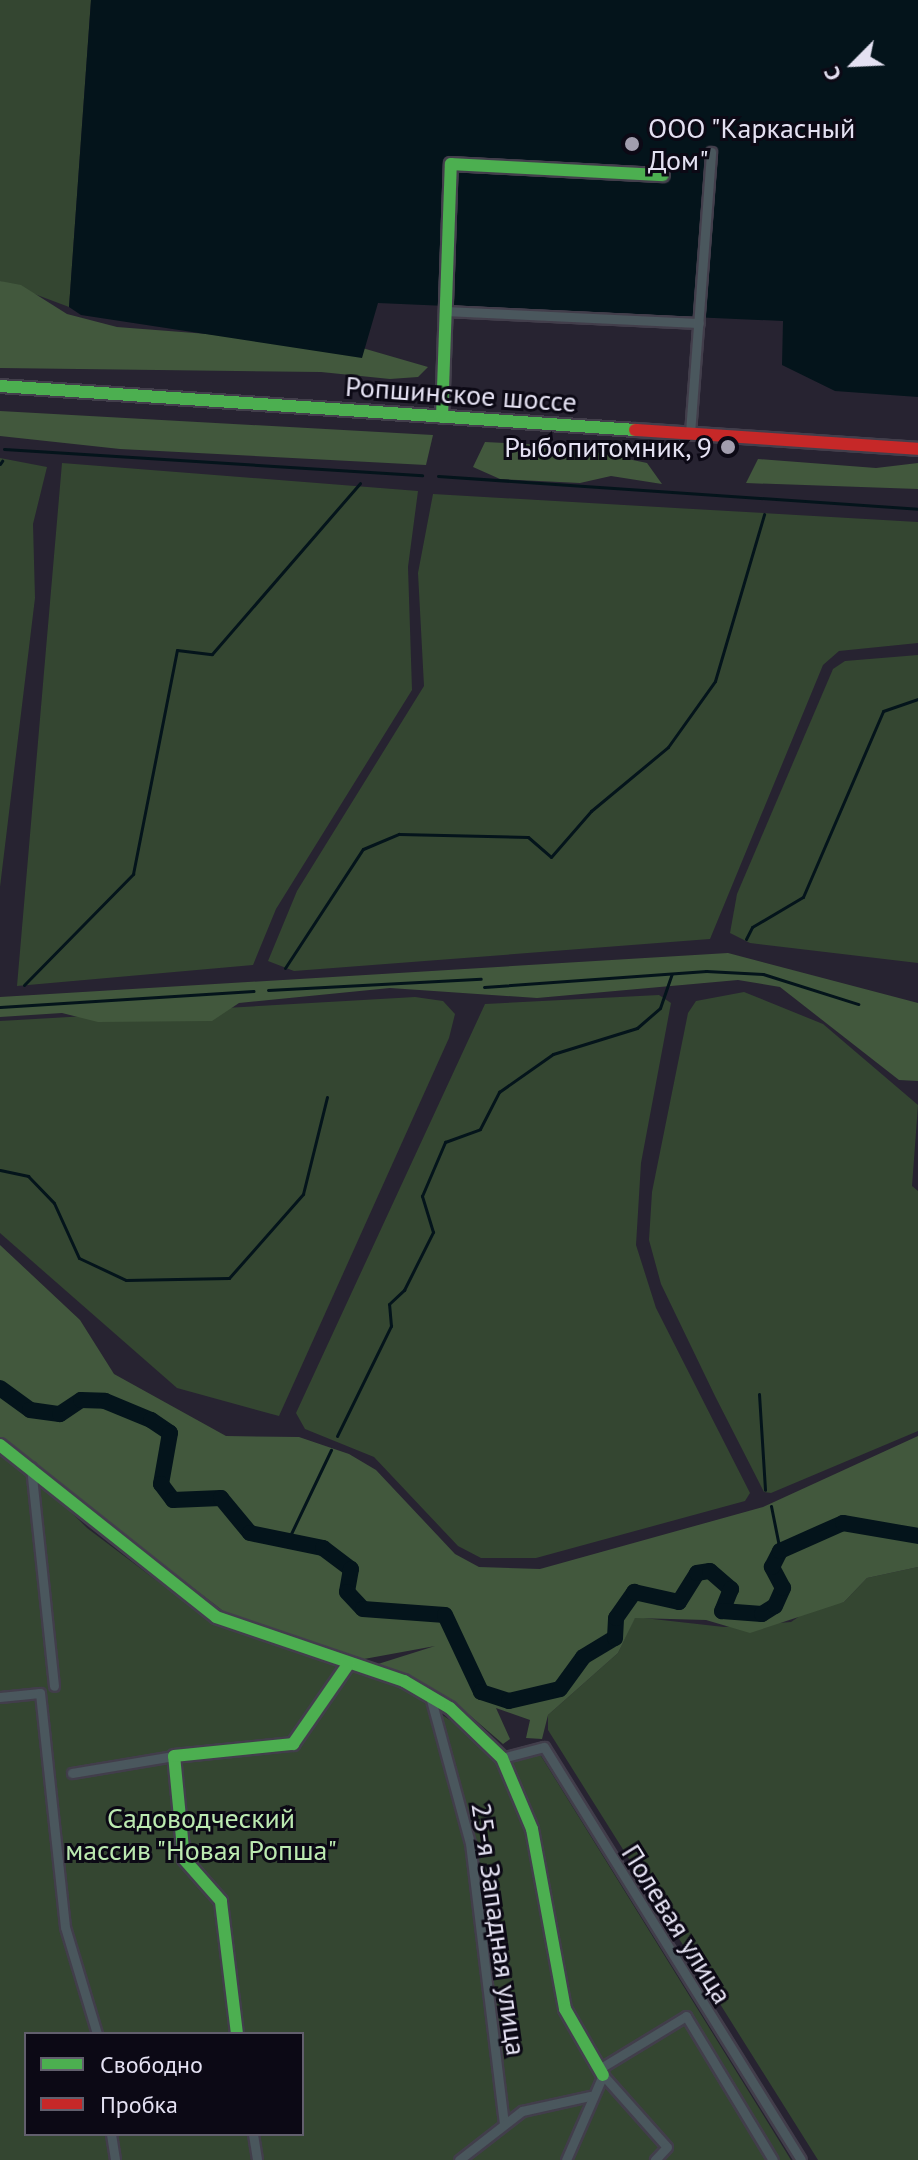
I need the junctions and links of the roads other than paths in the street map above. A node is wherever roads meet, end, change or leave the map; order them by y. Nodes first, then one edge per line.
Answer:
1 (711, 152) dead end
2 (663, 175) dead end
3 (444, 311) junction
4 (699, 323) junction
5 (0, 386) edge
6 (442, 417) junction
7 (690, 433) junction
8 (918, 449) edge
9 (0, 1445) edge
10 (31, 1463) junction
11 (349, 1663) junction
12 (54, 1686) dead end
13 (430, 1696) junction
14 (0, 1697) edge
15 (174, 1756) junction
16 (502, 1758) junction
17 (72, 1773) dead end
18 (96, 2032) edge
19 (237, 2032) edge
20 (601, 2072) junction
21 (590, 2096) junction
22 (504, 2123) junction
23 (111, 2136) edge
24 (253, 2136) edge
25 (115, 2160) edge
26 (257, 2160) edge
27 (459, 2160) edge
28 (566, 2160) edge
29 (655, 2160) edge
30 (773, 2160) edge
31 (801, 2160) edge

1 - 4 street
2 - 3 street
3 - 4 street
3 - 6 street
4 - 7 street
5 - 6 street, Ропшинское шоссе
6 - 7 street, Ропшинское шоссе
7 - 8 street, Ропшинское шоссе
9 - 10 street
10 - 11 street
10 - 12 street
11 - 13 street
11 - 15 street
13 - 16 street
13 - 22 street, 25-я Западная улица
14 - 18 street
15 - 17 street
15 - 19 street
16 - 20 street
16 - 31 street, Полевая улица
20 - 21 street
20 - 29 street
20 - 30 street, Полевая улица
21 - 22 street
21 - 28 street
22 - 27 street
23 - 25 street
24 - 26 street

